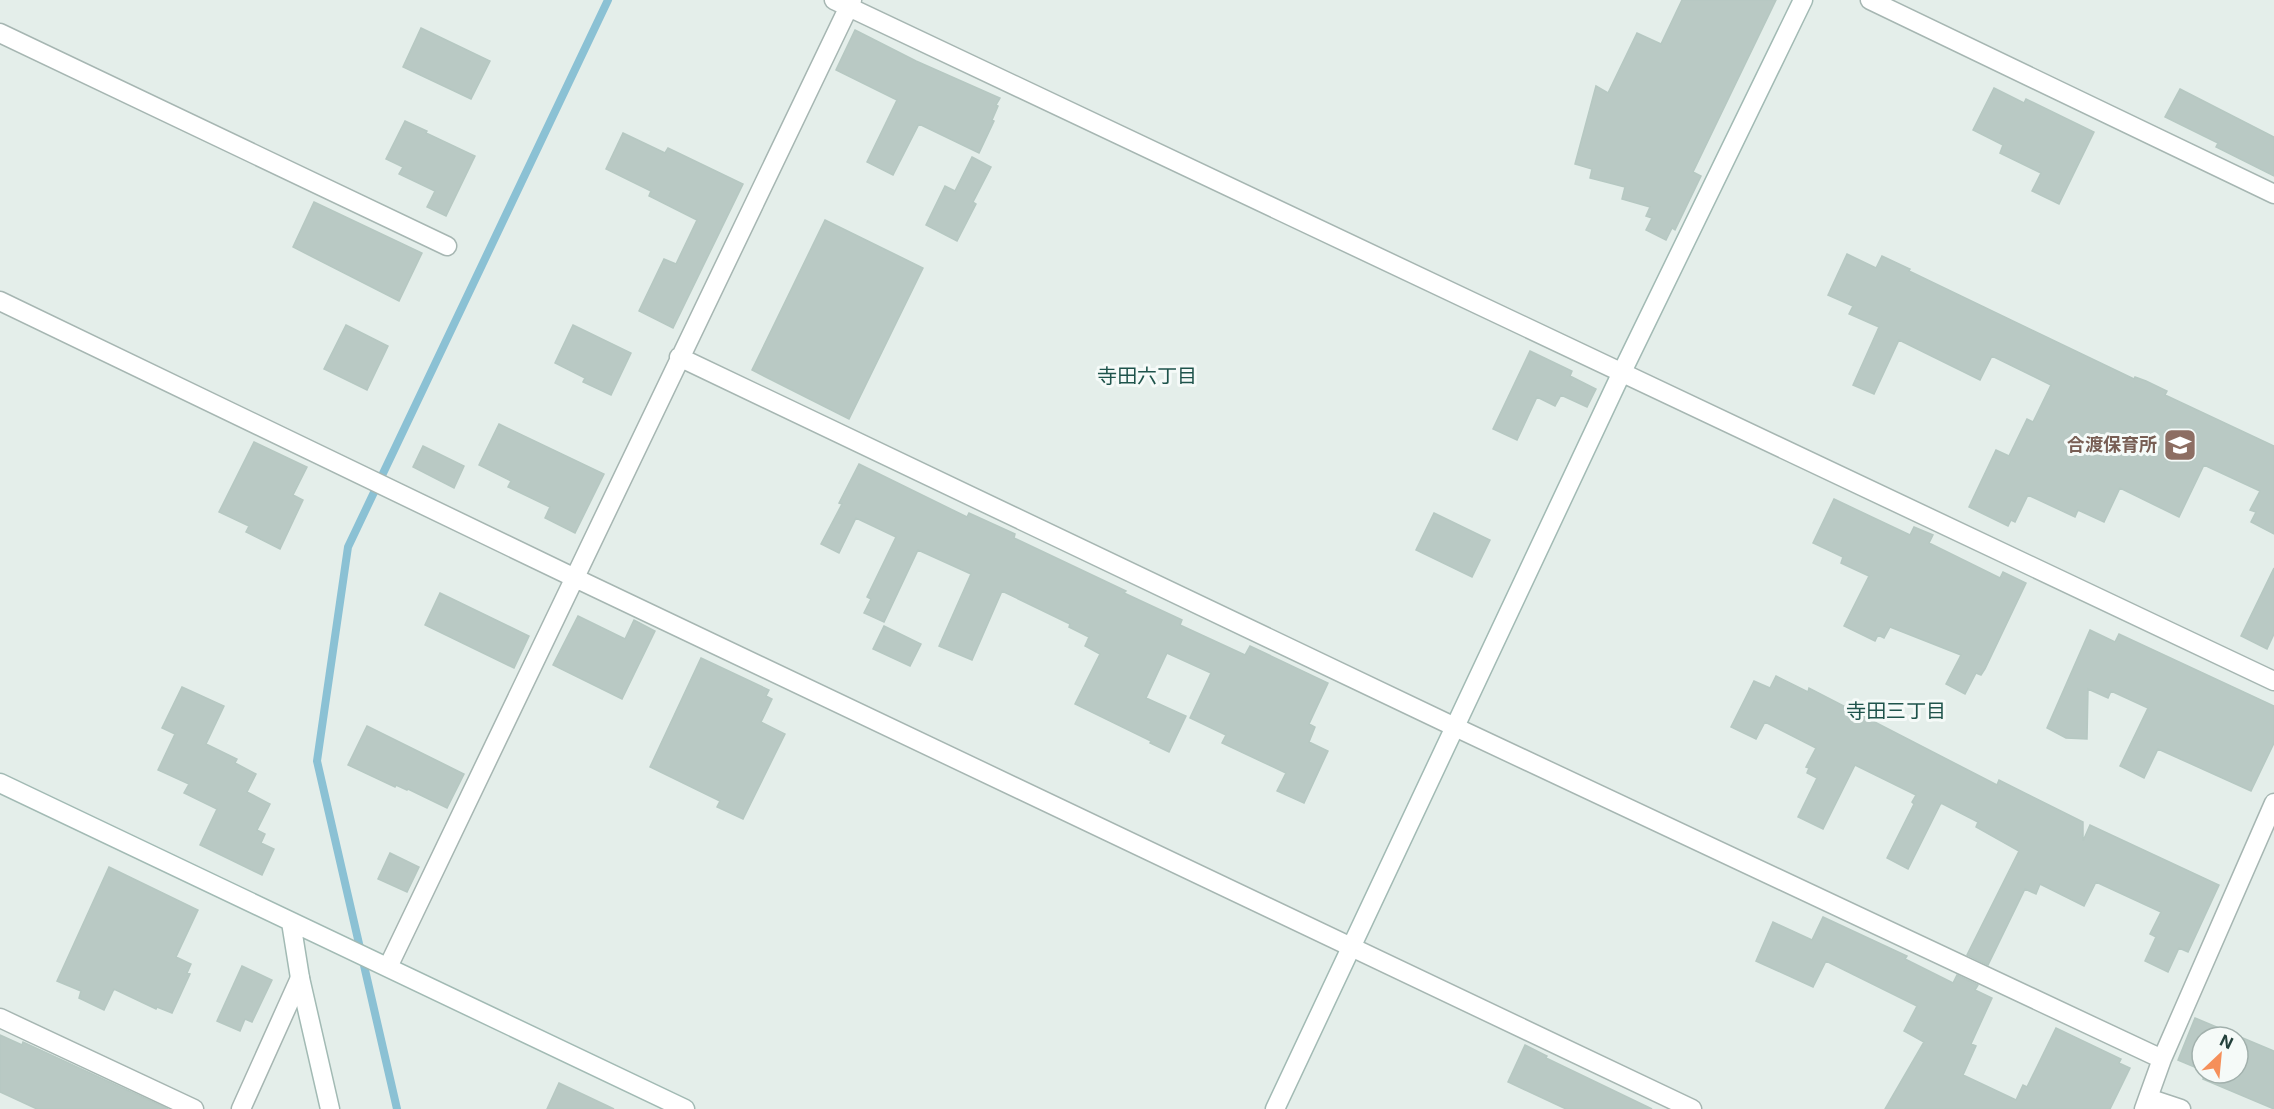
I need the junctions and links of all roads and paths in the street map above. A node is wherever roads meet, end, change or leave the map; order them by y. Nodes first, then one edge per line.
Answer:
1 (1803, 0) edge
2 (1870, 0) edge
3 (845, 2) edge
4 (0, 33) edge
5 (2274, 194) edge
6 (447, 246) dead end
7 (0, 301) edge
8 (679, 357) junction
9 (1622, 372) junction
10 (575, 578) junction
11 (2274, 681) edge
12 (1455, 727) junction
13 (0, 783) edge
14 (2274, 803) edge
15 (291, 921) junction
16 (1350, 948) junction
17 (385, 965) junction
18 (300, 978) junction
19 (0, 1018) edge
20 (2162, 1059) junction
21 (2146, 1104) edge
22 (194, 1109) edge
23 (241, 1109) edge
24 (330, 1109) edge
25 (685, 1109) edge
26 (1275, 1109) edge
27 (1692, 1109) edge
28 (2181, 1109) edge

1 - 9 street
2 - 5 street
3 - 8 street
3 - 9 street
4 - 6 street
7 - 10 street
8 - 10 street
8 - 12 street
9 - 11 street
9 - 12 street
10 - 16 street
10 - 17 street
12 - 16 street
12 - 20 street
13 - 15 street
14 - 20 street
15 - 17 street
15 - 18 street
16 - 26 street
16 - 27 street
17 - 25 street
18 - 23 street
18 - 24 street
19 - 22 street
20 - 21 street
21 - 28 street

